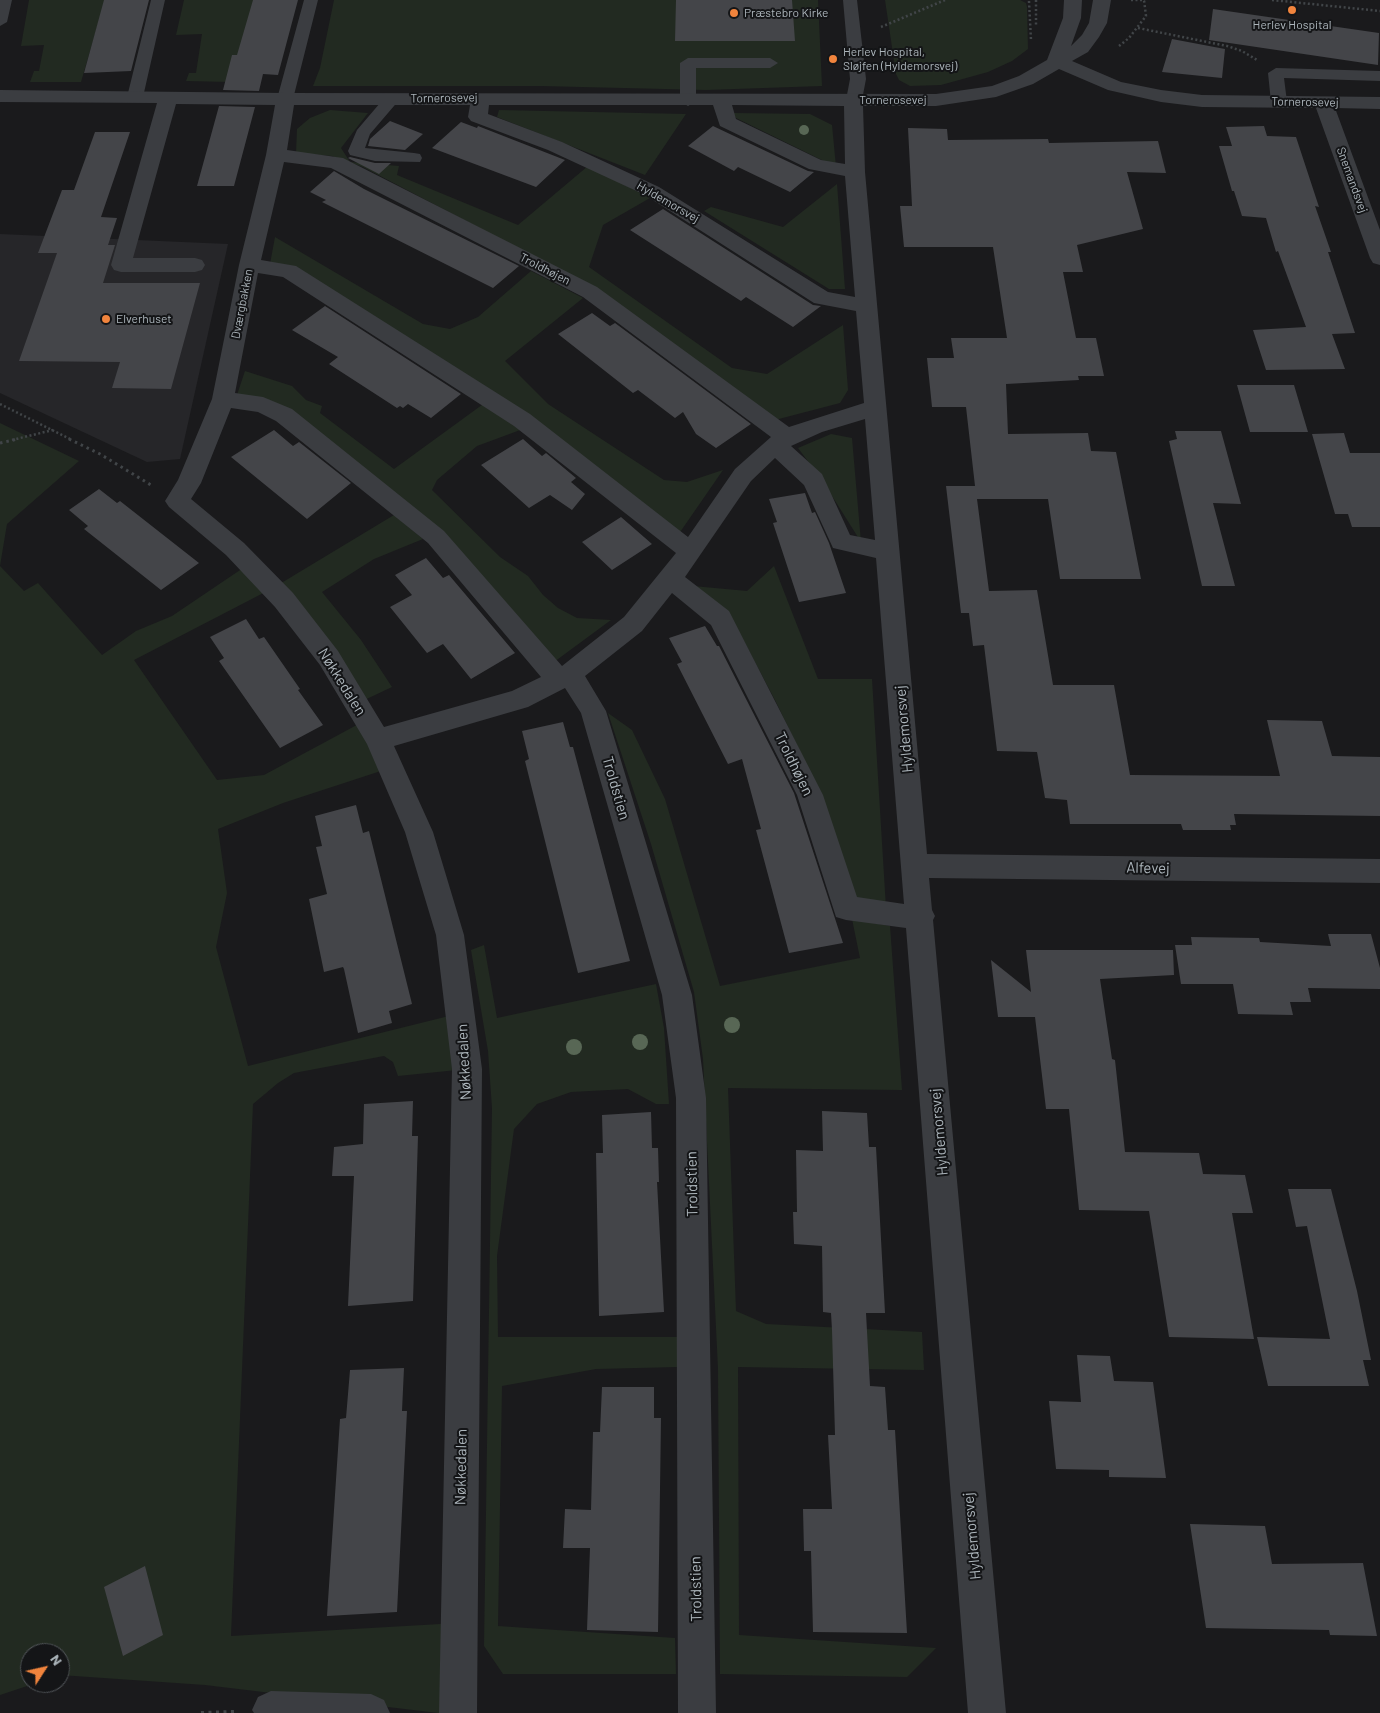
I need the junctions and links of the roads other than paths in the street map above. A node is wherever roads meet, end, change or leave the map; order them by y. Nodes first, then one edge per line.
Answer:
1 (5, 0) edge
2 (158, 0) edge
3 (311, 0) edge
4 (850, 0) edge
5 (1073, 0) edge
6 (1102, 0) edge
7 (0, 22) edge
8 (1056, 61) junction
9 (770, 63) dead end
10 (1380, 76) edge
11 (0, 96) edge
12 (135, 97) junction
13 (168, 98) junction
14 (480, 98) junction
15 (285, 99) junction
16 (392, 99) junction
17 (688, 100) junction
18 (854, 100) junction
19 (721, 101) junction
20 (1279, 102) junction
21 (1323, 102) junction
22 (1380, 103) edge
23 (276, 155) junction
24 (414, 158) dead end
25 (855, 172) junction
26 (1380, 258) edge
27 (195, 265) dead end
28 (249, 265) junction
29 (867, 306) junction
30 (222, 399) junction
31 (876, 407) junction
32 (781, 441) junction
33 (177, 501) joint
34 (691, 552) junction
35 (889, 552) junction
36 (670, 578) junction
37 (564, 677) junction
38 (378, 740) junction
39 (916, 866) junction
40 (1380, 871) edge
41 (920, 916) junction
42 (271, 1710) dead end
43 (370, 1713) edge
44 (458, 1713) edge
45 (697, 1713) edge
46 (987, 1713) edge

1 - 7 lane
2 - 12 lane
3 - 15 lane
4 - 18 lane
5 - 8 street
6 - 8 street, Tornerosevej
8 - 18 street, Tornerosevej
8 - 20 street, Tornerosevej
9 - 17 lane
10 - 20 lane
11 - 12 street, Tornerosevej
12 - 13 street, Tornerosevej
13 - 15 street, Tornerosevej
13 - 27 street
14 - 16 street, Tornerosevej
14 - 17 street, Tornerosevej
14 - 29 street, Hyldemorsvej
15 - 16 street, Tornerosevej
15 - 23 street, Dværgbakken
16 - 24 lane
17 - 19 street, Tornerosevej
18 - 19 street, Tornerosevej
18 - 25 street, Hyldemorsvej
19 - 25 street
20 - 21 street, Tornerosevej
21 - 22 street, Tornerosevej
21 - 26 street, Snemandsvej
23 - 28 street, Dværgbakken
23 - 32 street, Troldhøjen
25 - 29 street, Hyldemorsvej
28 - 30 street, Dværgbakken
28 - 34 street
29 - 31 street, Hyldemorsvej
30 - 33 street, Dværgbakken
30 - 37 street
31 - 32 street
31 - 35 street, Hyldemorsvej
32 - 34 street
32 - 35 street
33 - 38 street, Nøkkedalen
34 - 36 street
35 - 39 street, Hyldemorsvej
36 - 37 street
36 - 41 street, Troldhøjen
37 - 38 street
37 - 45 street, Troldstien
38 - 44 street, Nøkkedalen
39 - 40 street, Alfevej
39 - 41 street, Hyldemorsvej
41 - 46 street, Hyldemorsvej
42 - 43 street

